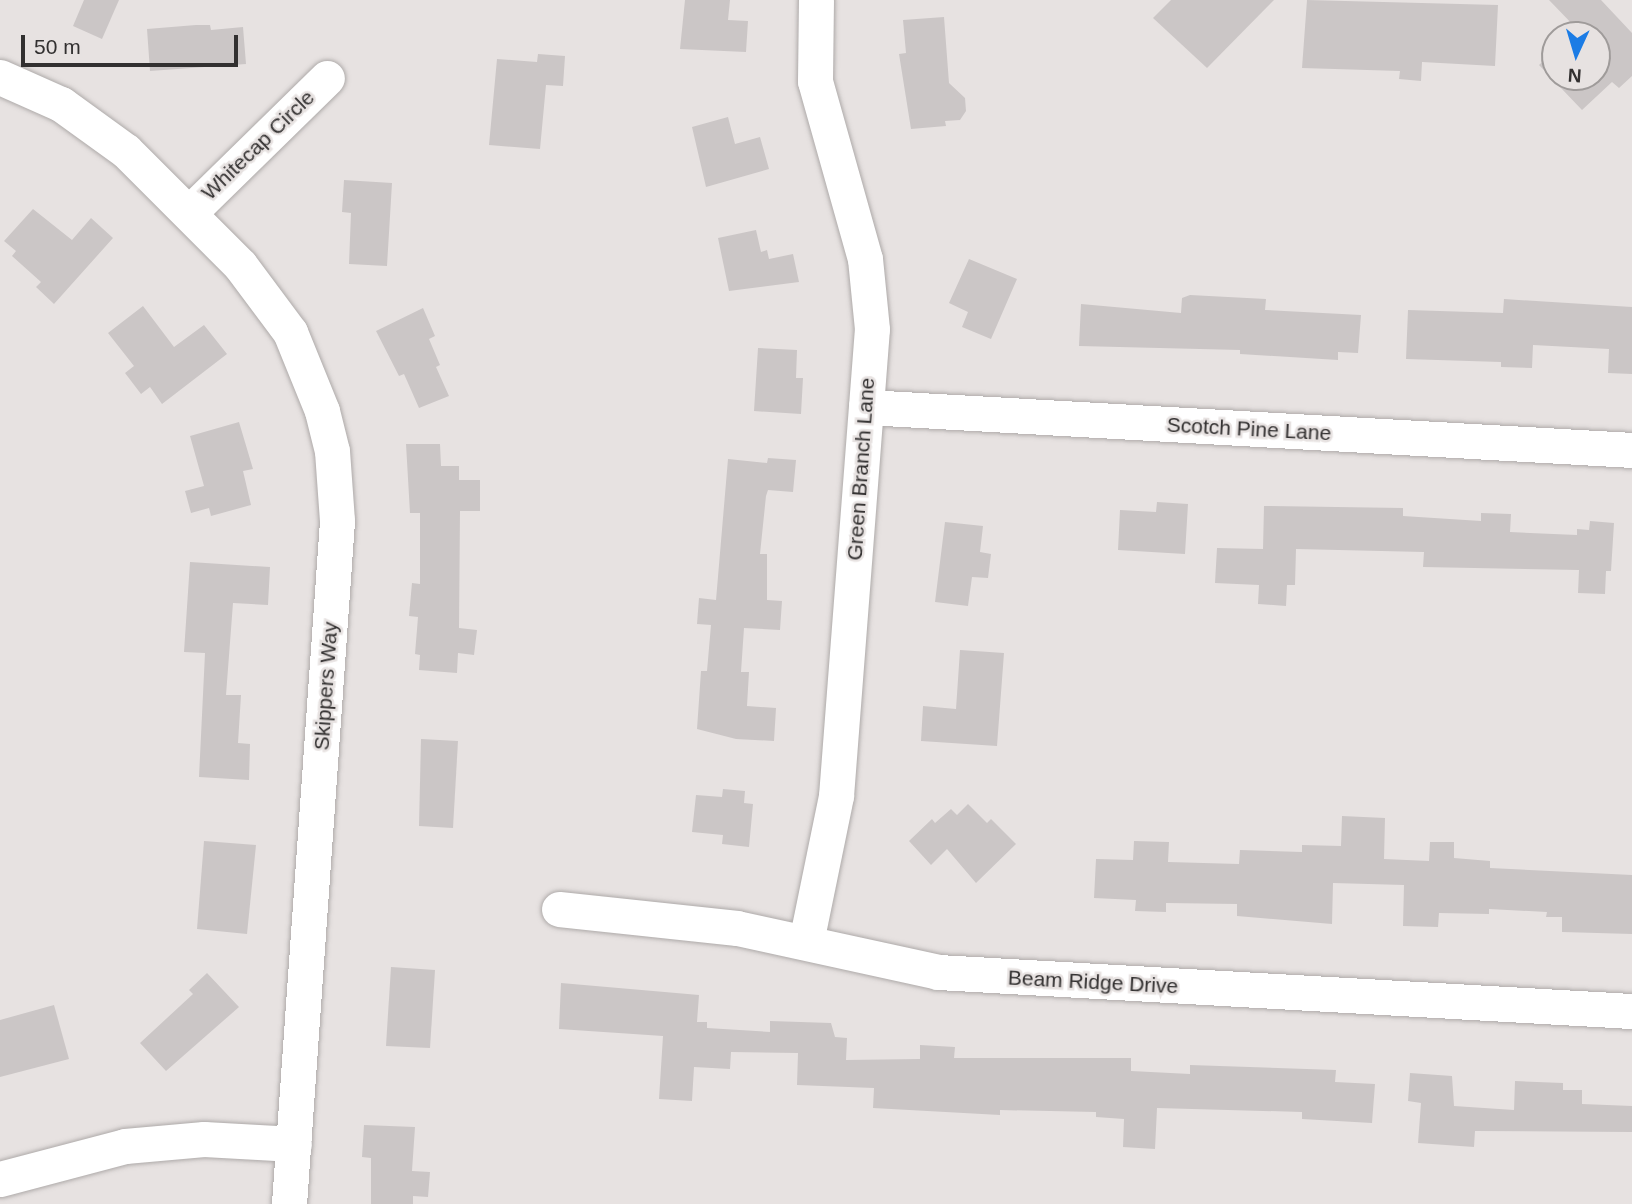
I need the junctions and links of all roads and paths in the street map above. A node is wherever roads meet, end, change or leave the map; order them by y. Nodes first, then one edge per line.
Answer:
1 (816, 0) edge
2 (0, 77) edge
3 (327, 78) dead end
4 (189, 213) junction
5 (866, 407) junction
6 (1632, 450) edge
7 (559, 909) dead end
8 (806, 942) junction
9 (1632, 1011) edge
10 (294, 1144) junction
11 (0, 1179) edge
12 (289, 1204) edge

1 - 5 street, Green Branch Lane
2 - 4 street, Skippers Way
3 - 4 street, Whitecap Circle
4 - 10 street, Skippers Way
5 - 6 street, Scotch Pine Lane
5 - 8 street, Green Branch Lane
7 - 8 street, Beam Ridge Drive
8 - 9 street, Beam Ridge Drive
10 - 11 street
10 - 12 street, Skippers Way

